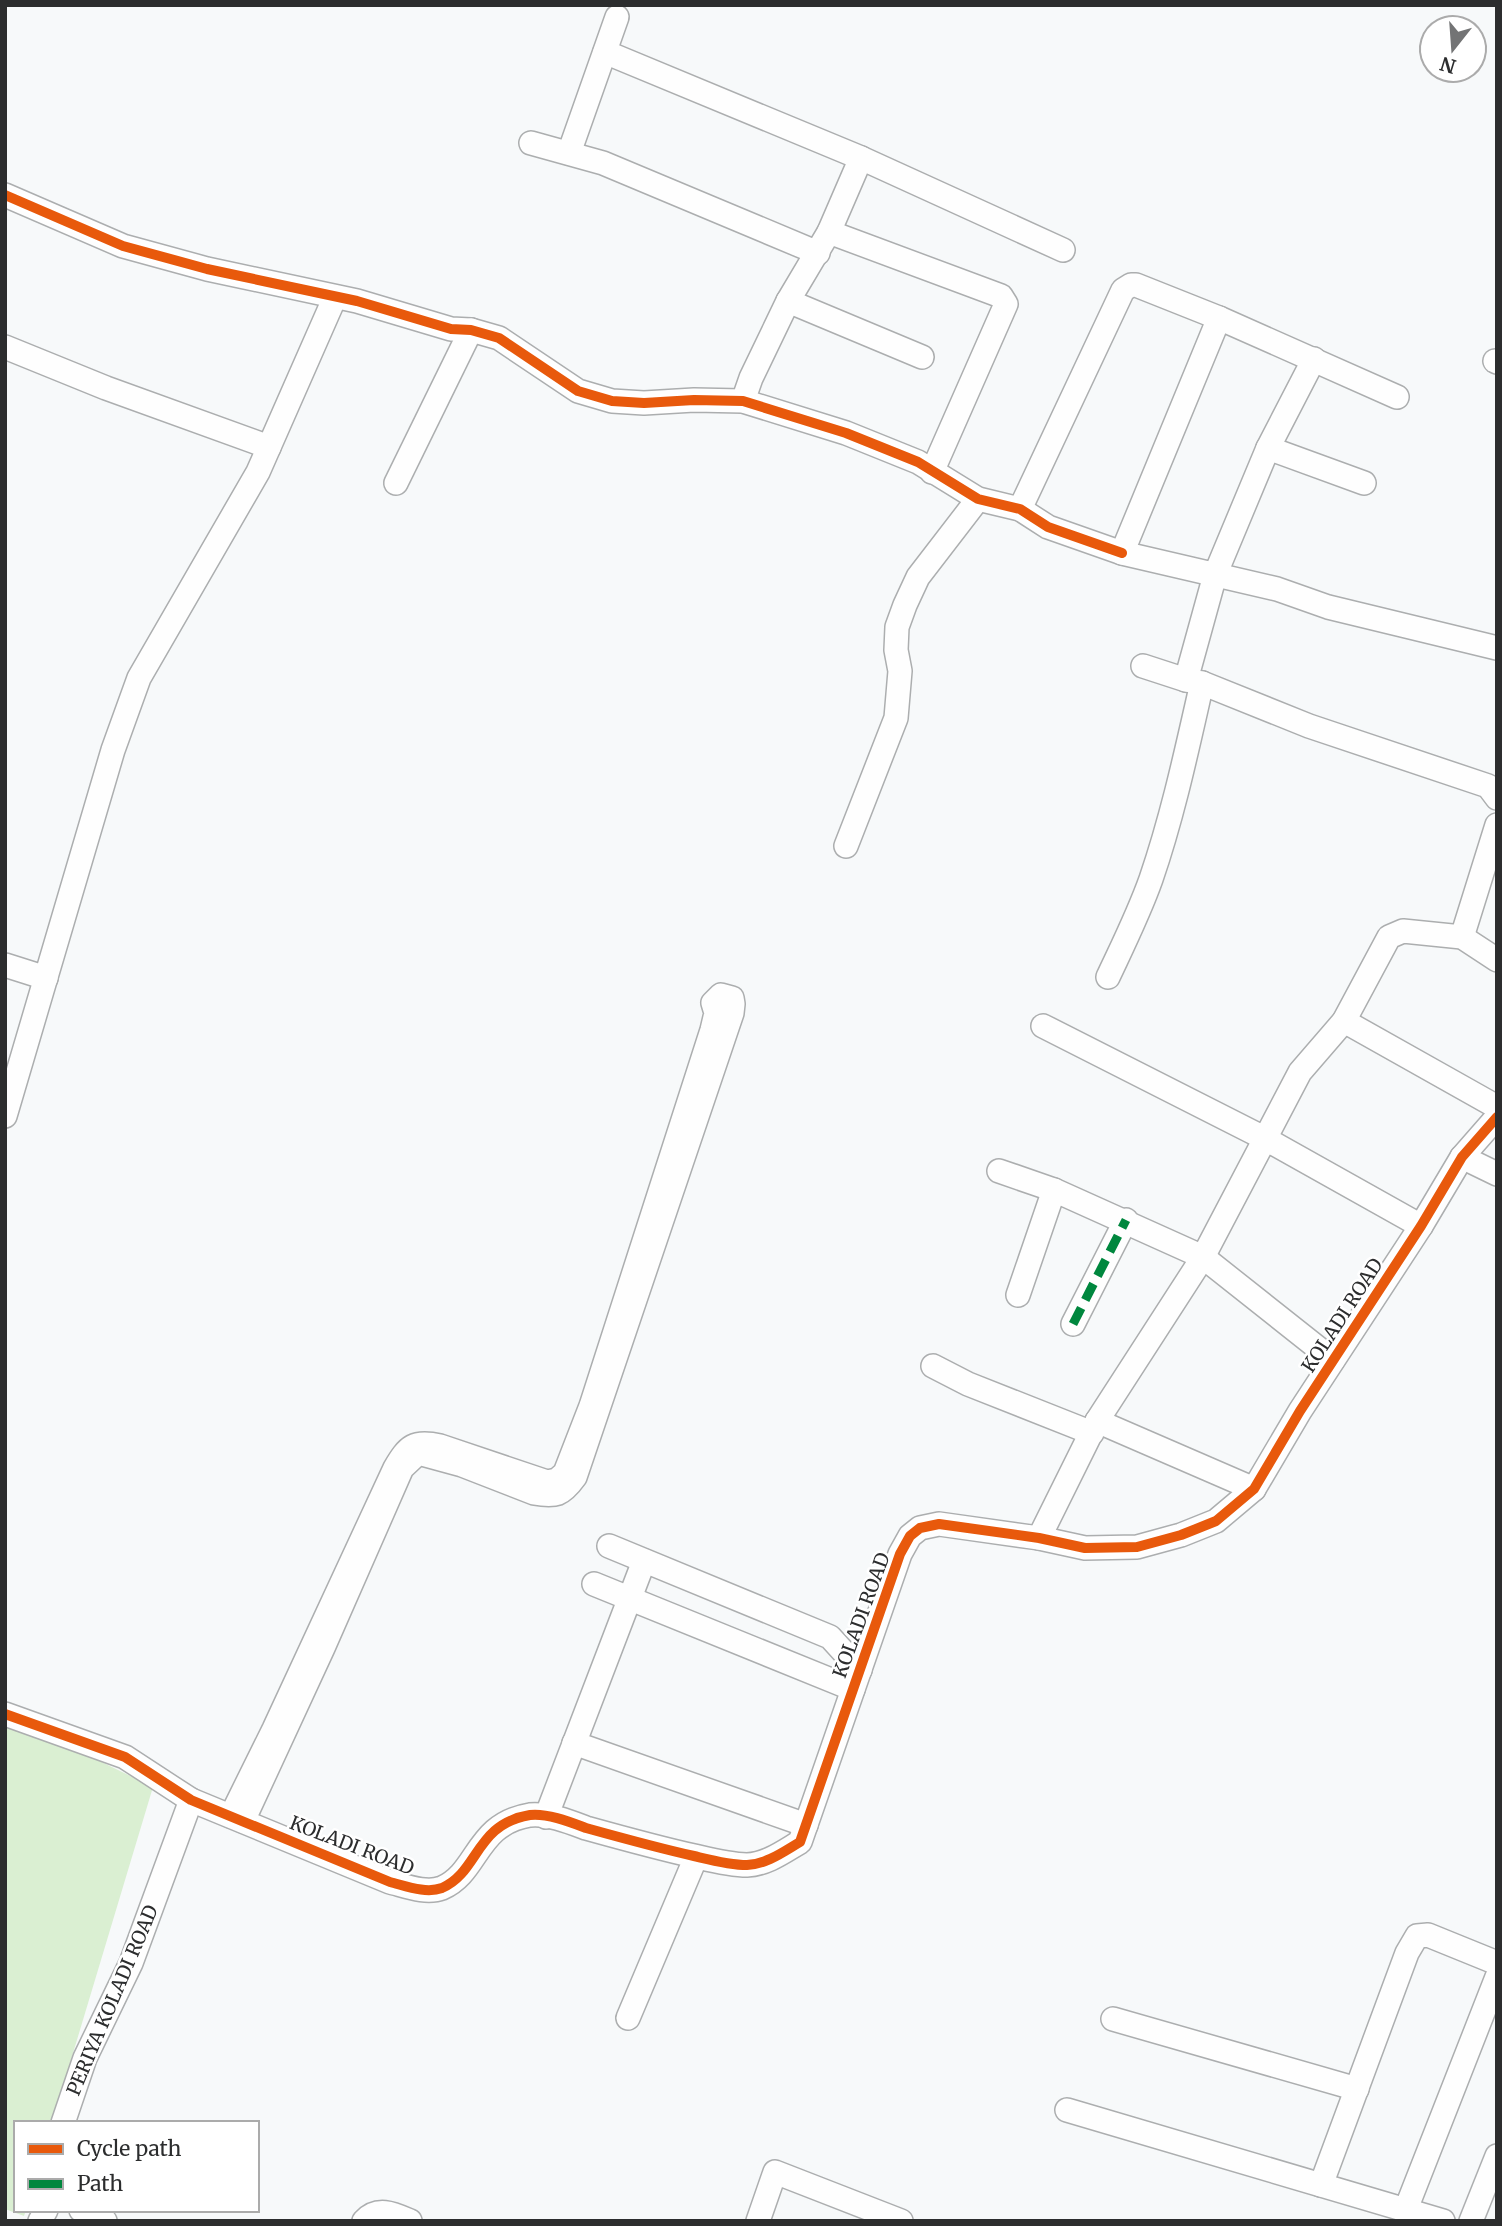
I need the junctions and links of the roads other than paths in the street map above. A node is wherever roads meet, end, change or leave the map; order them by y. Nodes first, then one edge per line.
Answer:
1 (617, 17) dead end
2 (605, 52) junction
3 (531, 143) dead end
4 (569, 153) junction
5 (861, 158) junction
6 (5, 195) edge
7 (829, 232) junction
8 (1063, 250) dead end
9 (818, 253) junction
10 (335, 297) junction
11 (788, 301) junction
12 (1219, 318) junction
13 (471, 330) junction
14 (5, 347) edge
15 (922, 357) dead end
16 (1314, 359) junction
17 (1397, 397) dead end
18 (743, 401) junction
19 (269, 447) junction
20 (1268, 448) junction
21 (932, 472) junction
22 (396, 483) dead end
23 (1364, 483) dead end
24 (978, 499) junction
25 (1020, 509) junction
26 (1122, 553) junction
27 (1215, 575) junction
28 (1497, 648) edge
29 (1143, 666) dead end
30 (1194, 682) junction
31 (1497, 798) edge
32 (1497, 825) edge
33 (846, 846) dead end
34 (1462, 937) junction
35 (1497, 960) edge
36 (5, 965) edge
37 (1108, 977) dead end
38 (46, 978) junction
39 (1344, 1021) junction
40 (1043, 1026) dead end
41 (1497, 1107) edge
42 (5, 1116) edge
43 (1497, 1117) edge
44 (1264, 1138) junction
45 (1462, 1157) junction
46 (999, 1171) dead end
47 (1497, 1174) edge
48 (1055, 1189) junction
49 (1126, 1220) junction
50 (1421, 1226) junction
51 (1203, 1257) junction
52 (1018, 1294) dead end
53 (1073, 1324) dead end
54 (1333, 1360) junction
55 (933, 1366) dead end
56 (1095, 1427) junction
57 (1254, 1489) junction
58 (1039, 1538) junction
59 (608, 1546) dead end
60 (644, 1561) junction
61 (594, 1584) dead end
62 (629, 1598) junction
63 (856, 1680) junction
64 (5, 1714) edge
65 (574, 1743) junction
66 (191, 1800) junction
67 (546, 1817) junction
68 (237, 1818) junction
69 (806, 1825) junction
70 (696, 1857) junction
71 (1497, 1963) edge
72 (1497, 1978) edge
73 (628, 2018) dead end
74 (1113, 2019) dead end
75 (1357, 2089) junction
76 (1067, 2110) dead end
77 (64, 2121) edge
78 (1497, 2156) edge
79 (1321, 2185) junction
80 (1406, 2209) junction
81 (85, 2212) edge
82 (105, 2221) edge
83 (364, 2221) edge
84 (410, 2221) edge
85 (758, 2221) edge
86 (901, 2221) edge
87 (1443, 2221) edge
88 (1471, 2221) edge

1 - 2 street
2 - 4 street
2 - 5 street
3 - 4 street
4 - 9 street
5 - 7 street
5 - 8 street
6 - 10 street
7 - 9 street
7 - 21 street
9 - 11 street
10 - 13 street
10 - 19 street
11 - 15 street
11 - 18 street
12 - 16 street
12 - 25 street
12 - 26 street
13 - 18 street
13 - 22 street
14 - 19 street
16 - 17 street
16 - 20 street
18 - 21 street
19 - 38 street
20 - 23 street
20 - 27 street
21 - 24 street
24 - 25 street
24 - 33 street
25 - 26 street
26 - 27 street
27 - 28 street
27 - 30 street
29 - 30 street
30 - 31 street
30 - 37 street
32 - 34 street
34 - 35 street
34 - 39 street
36 - 38 street
38 - 42 street
39 - 41 street
39 - 44 street
40 - 44 street
43 - 45 street, KOLADI ROAD
44 - 50 street
44 - 51 street
45 - 47 street
45 - 50 street, KOLADI ROAD
46 - 48 street
48 - 49 street
48 - 52 street
49 - 51 street
49 - 53 street
50 - 54 street, KOLADI ROAD
51 - 54 street
51 - 56 street
54 - 57 street, KOLADI ROAD
55 - 56 street
56 - 57 street
56 - 58 street
57 - 58 street, KOLADI ROAD
58 - 63 street, KOLADI ROAD
59 - 60 street
60 - 62 street
60 - 63 street
61 - 62 street
62 - 63 street
62 - 65 street
63 - 69 street, KOLADI ROAD
64 - 66 street, KOLADI ROAD
65 - 67 street
65 - 69 street
66 - 68 street, KOLADI ROAD
66 - 77 street, PERIYA KOLADI ROAD
67 - 68 street, KOLADI ROAD
67 - 70 street, KOLADI ROAD
68 - 68 street
69 - 70 street, KOLADI ROAD
70 - 73 street
71 - 75 street
72 - 80 street
74 - 75 street
75 - 79 street
76 - 79 street
78 - 88 street
79 - 80 street
80 - 87 street
81 - 82 street
83 - 84 street
85 - 86 street

